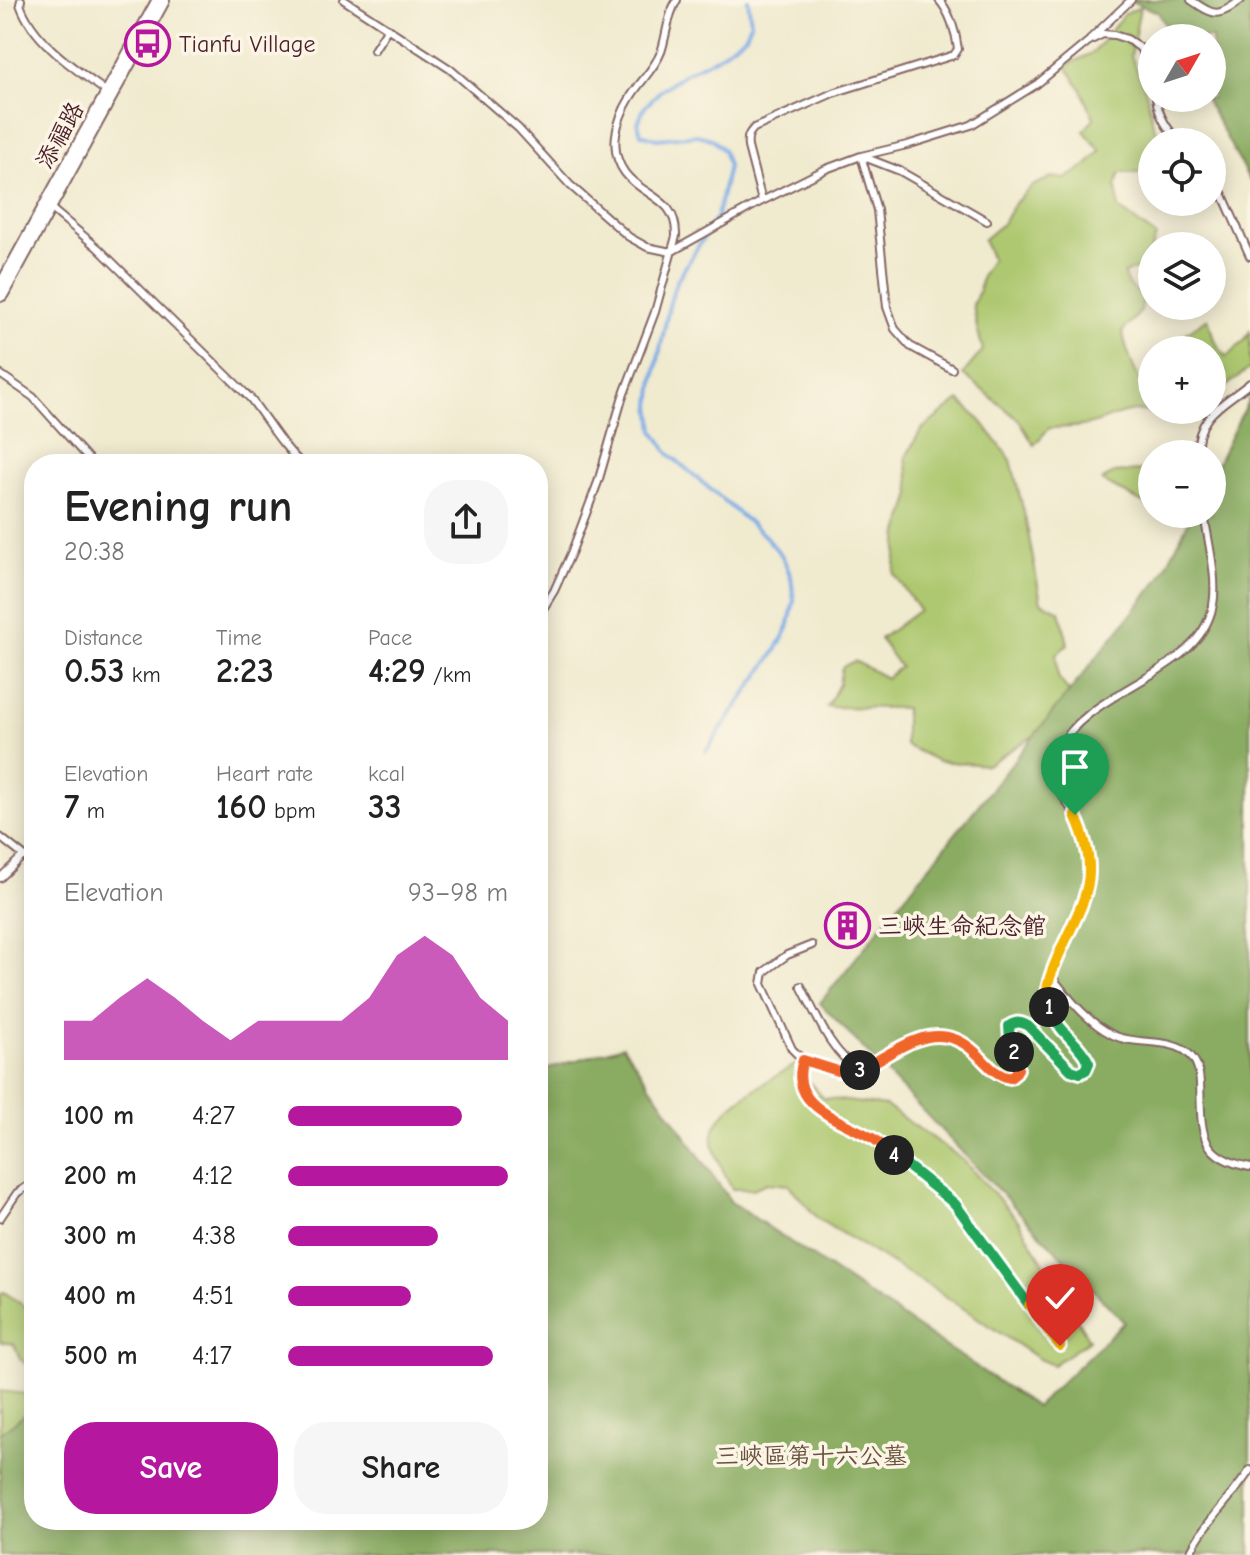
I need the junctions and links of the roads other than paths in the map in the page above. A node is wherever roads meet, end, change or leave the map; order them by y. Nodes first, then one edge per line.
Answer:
1 (21, 0) edge
2 (161, 0) edge
3 (344, 0) edge
4 (677, 0) edge
5 (939, 0) edge
6 (1131, 0) edge
7 (1191, 0) edge
8 (1241, 0) edge
9 (388, 28) junction
10 (1089, 41) junction
11 (1138, 46) edge
12 (374, 50) dead end
13 (110, 94) junction
14 (861, 156) junction
15 (762, 201) junction
16 (1226, 202) edge
17 (48, 206) junction
18 (987, 221) dead end
19 (671, 252) junction
20 (1250, 256) edge
21 (0, 293) edge
22 (952, 369) dead end
23 (0, 374) edge
24 (1250, 383) edge
25 (1197, 440) edge
26 (84, 454) edge
27 (293, 454) edge
28 (1206, 528) edge
29 (548, 601) edge
30 (0, 837) edge
31 (23, 856) joint
32 (0, 878) edge
33 (812, 945) dead end
34 (1051, 976) junction
35 (801, 986) dead end
36 (803, 1060) junction
37 (859, 1070) junction
38 (1250, 1167) edge
39 (24, 1188) edge
40 (0, 1218) edge
41 (1060, 1346) dead end
42 (1250, 1470) edge
43 (1189, 1555) edge

1 - 13 lane
2 - 13 street, 添福路
3 - 9 lane
4 - 19 lane
5 - 15 lane
6 - 10 lane
7 - 8 lane
9 - 12 lane
9 - 19 lane
10 - 11 lane
10 - 14 lane
13 - 17 street, 添福路
14 - 15 lane
14 - 18 lane
14 - 22 lane
15 - 19 lane
16 - 20 lane
17 - 21 street, 添福路
17 - 27 lane
19 - 29 lane
23 - 26 lane
24 - 25 lane
28 - 34 lane
30 - 31 lane
31 - 32 lane
33 - 36 lane
34 - 37 lane
34 - 38 lane
35 - 37 lane
36 - 37 lane
36 - 41 lane
39 - 40 lane
42 - 43 lane

